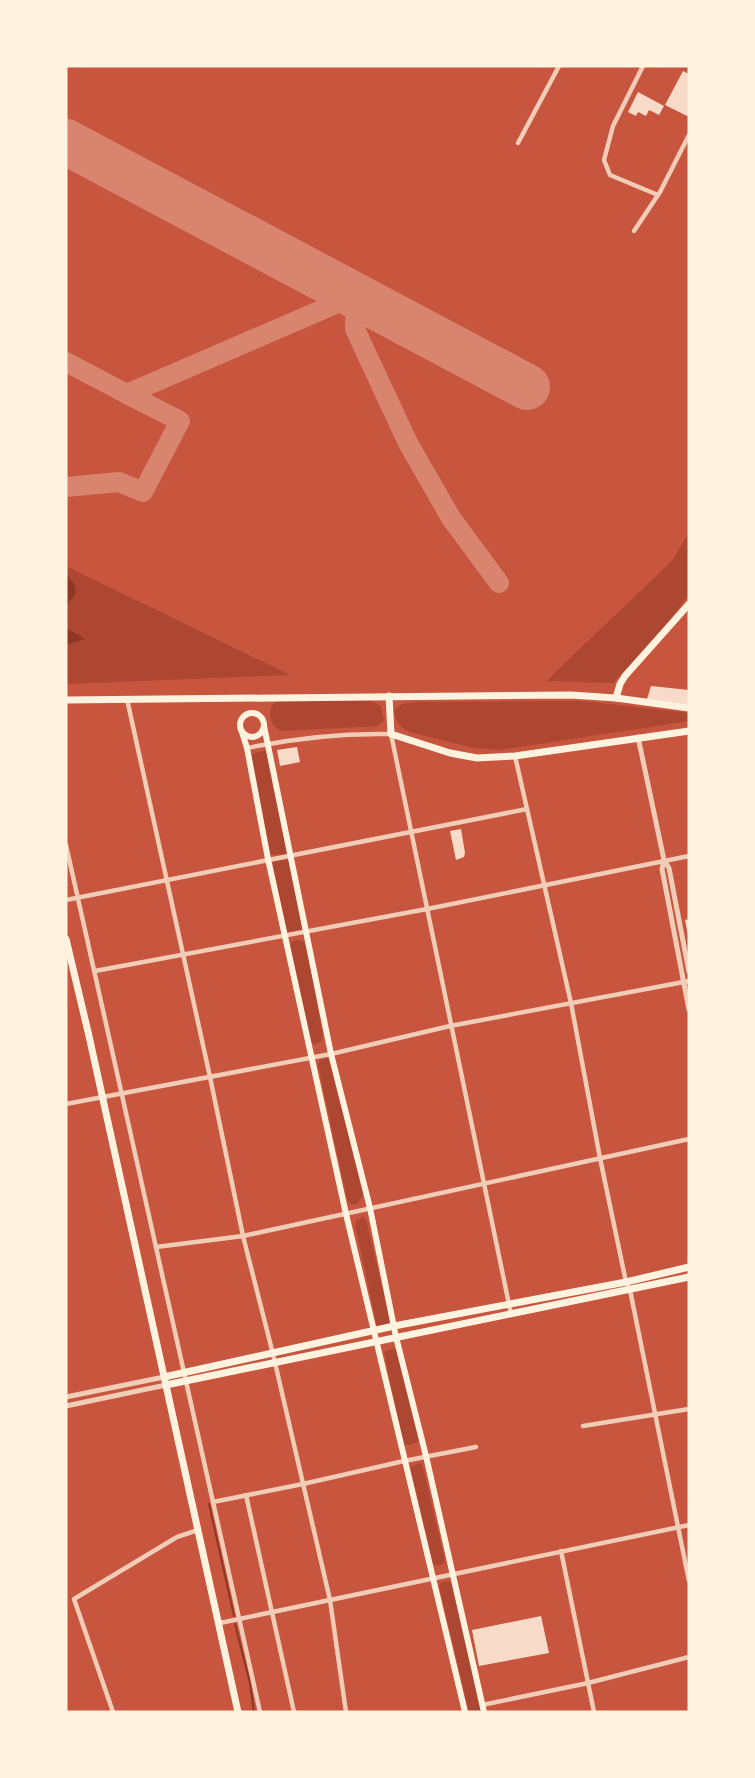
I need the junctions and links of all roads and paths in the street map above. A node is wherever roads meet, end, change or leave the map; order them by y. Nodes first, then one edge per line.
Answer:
1 (559, 66) edge
2 (643, 66) edge
3 (689, 135) edge
4 (518, 143) dead end
5 (658, 195) junction
6 (634, 231) dead end
7 (689, 604) edge
8 (389, 696) junction
9 (616, 698) junction
10 (126, 699) junction
11 (248, 699) junction
12 (66, 700) edge
13 (689, 708) edge
14 (249, 713) junction
15 (264, 726) junction
16 (689, 731) edge
17 (242, 732) junction
18 (391, 734) junction
19 (638, 737) junction
20 (269, 743) junction
21 (247, 748) junction
22 (515, 756) junction
23 (527, 809) junction
24 (411, 831) junction
25 (66, 845) edge
26 (291, 856) junction
27 (689, 856) edge
28 (268, 860) junction
29 (664, 860) junction
30 (167, 880) junction
31 (545, 886) junction
32 (78, 898) junction
33 (66, 900) edge
34 (427, 909) junction
35 (306, 932) junction
36 (285, 936) junction
37 (66, 939) edge
38 (184, 956) junction
39 (95, 972) junction
40 (689, 972) edge
41 (686, 981) edge
42 (570, 1003) junction
43 (689, 1010) edge
44 (450, 1026) junction
45 (331, 1054) junction
46 (311, 1058) junction
47 (210, 1077) junction
48 (122, 1092) junction
49 (102, 1096) junction
50 (66, 1104) edge
51 (689, 1139) edge
52 (600, 1158) junction
53 (483, 1183) junction
54 (370, 1208) junction
55 (346, 1214) junction
56 (243, 1236) junction
57 (156, 1247) junction
58 (689, 1267) edge
59 (689, 1277) edge
60 (626, 1282) junction
61 (630, 1290) junction
62 (509, 1304) junction
63 (511, 1314) junction
64 (394, 1326) junction
65 (374, 1330) junction
66 (396, 1337) junction
67 (377, 1341) junction
68 (273, 1354) junction
69 (275, 1364) junction
70 (183, 1372) junction
71 (164, 1377) junction
72 (185, 1382) junction
73 (166, 1385) junction
74 (80, 1394) junction
75 (66, 1396) edge
76 (82, 1403) junction
77 (66, 1406) edge
78 (689, 1409) edge
79 (655, 1415) junction
80 (583, 1426) dead end
81 (476, 1447) dead end
82 (426, 1456) junction
83 (404, 1461) junction
84 (303, 1484) junction
85 (246, 1495) junction
86 (213, 1502) junction
87 (689, 1525) edge
88 (678, 1527) junction
89 (198, 1530) junction
90 (561, 1551) junction
91 (451, 1573) junction
92 (433, 1577) junction
93 (689, 1581) edge
94 (74, 1599) junction
95 (330, 1600) junction
96 (66, 1603) edge
97 (272, 1613) junction
98 (238, 1620) junction
99 (220, 1623) junction
100 (689, 1657) edge
101 (588, 1683) junction
102 (483, 1709) edge
103 (113, 1712) edge
104 (238, 1712) edge
105 (260, 1712) edge
106 (294, 1712) edge
107 (346, 1712) edge
108 (465, 1712) edge
109 (594, 1712) edge

1 - 4 street
2 - 5 street
3 - 5 street
5 - 6 street
7 - 9 main road
8 - 9 main road
8 - 11 main road
8 - 18 main road
9 - 13 main road
10 - 11 main road
10 - 12 main road
10 - 30 street
11 - 14 main road
14 - 15 main road
14 - 17 main road
15 - 17 main road
15 - 20 main road
16 - 19 main road
17 - 21 main road
18 - 20 street
18 - 22 main road
18 - 24 street
19 - 22 main road
19 - 29 street
20 - 21 street
20 - 26 main road
21 - 28 main road
22 - 23 street
23 - 24 street
23 - 31 street
24 - 26 street
24 - 34 street
25 - 32 street
26 - 28 street
26 - 35 main road
27 - 29 street
28 - 30 street
28 - 36 main road
29 - 31 street
29 - 40 street
29 - 41 street
30 - 32 street
30 - 38 street
31 - 34 street
31 - 42 street
32 - 33 street
32 - 39 street
34 - 35 street
34 - 44 street
35 - 36 street
35 - 45 main road
36 - 38 street
36 - 46 main road
37 - 49 main road
38 - 39 street
38 - 47 street
39 - 48 street
41 - 42 street
41 - 43 street
42 - 44 street
42 - 52 street
44 - 45 street
44 - 53 street
45 - 46 street
45 - 54 main road
46 - 47 street
46 - 55 main road
47 - 48 street
47 - 56 street
48 - 49 street
48 - 57 street
49 - 50 street
49 - 71 main road
51 - 52 street
52 - 53 street
52 - 60 street
53 - 54 street
53 - 62 street
54 - 55 street
54 - 64 main road
55 - 56 street
55 - 65 main road
56 - 57 street
56 - 68 street
57 - 70 street
58 - 60 main road
59 - 61 main road
60 - 61 street
60 - 62 main road
61 - 63 main road
61 - 79 street
62 - 63 street
62 - 64 main road
63 - 66 main road
64 - 65 main road
64 - 66 main road
65 - 67 main road
65 - 68 main road
66 - 67 main road
66 - 82 main road
67 - 69 main road
67 - 83 main road
68 - 69 street
68 - 70 main road
69 - 72 main road
69 - 84 street
70 - 71 main road
70 - 72 street
71 - 73 main road
71 - 74 street
72 - 73 main road
72 - 86 street
73 - 76 street
73 - 89 main road
74 - 75 street
74 - 76 street
76 - 77 street
78 - 79 street
79 - 80 street
79 - 88 street
81 - 82 street
82 - 83 street
82 - 91 main road
83 - 84 street
83 - 92 main road
84 - 85 street
84 - 95 street
85 - 86 street
85 - 97 street
86 - 98 street
87 - 88 street
88 - 90 street
88 - 93 street
89 - 94 street
89 - 99 main road
90 - 91 street
90 - 101 street
91 - 92 street
91 - 102 main road
92 - 95 street
92 - 108 main road
94 - 96 street
94 - 103 street
95 - 97 street
95 - 107 street
97 - 98 street
97 - 106 street
98 - 99 street
98 - 105 street
99 - 104 main road
100 - 101 street
101 - 102 street
101 - 109 street

